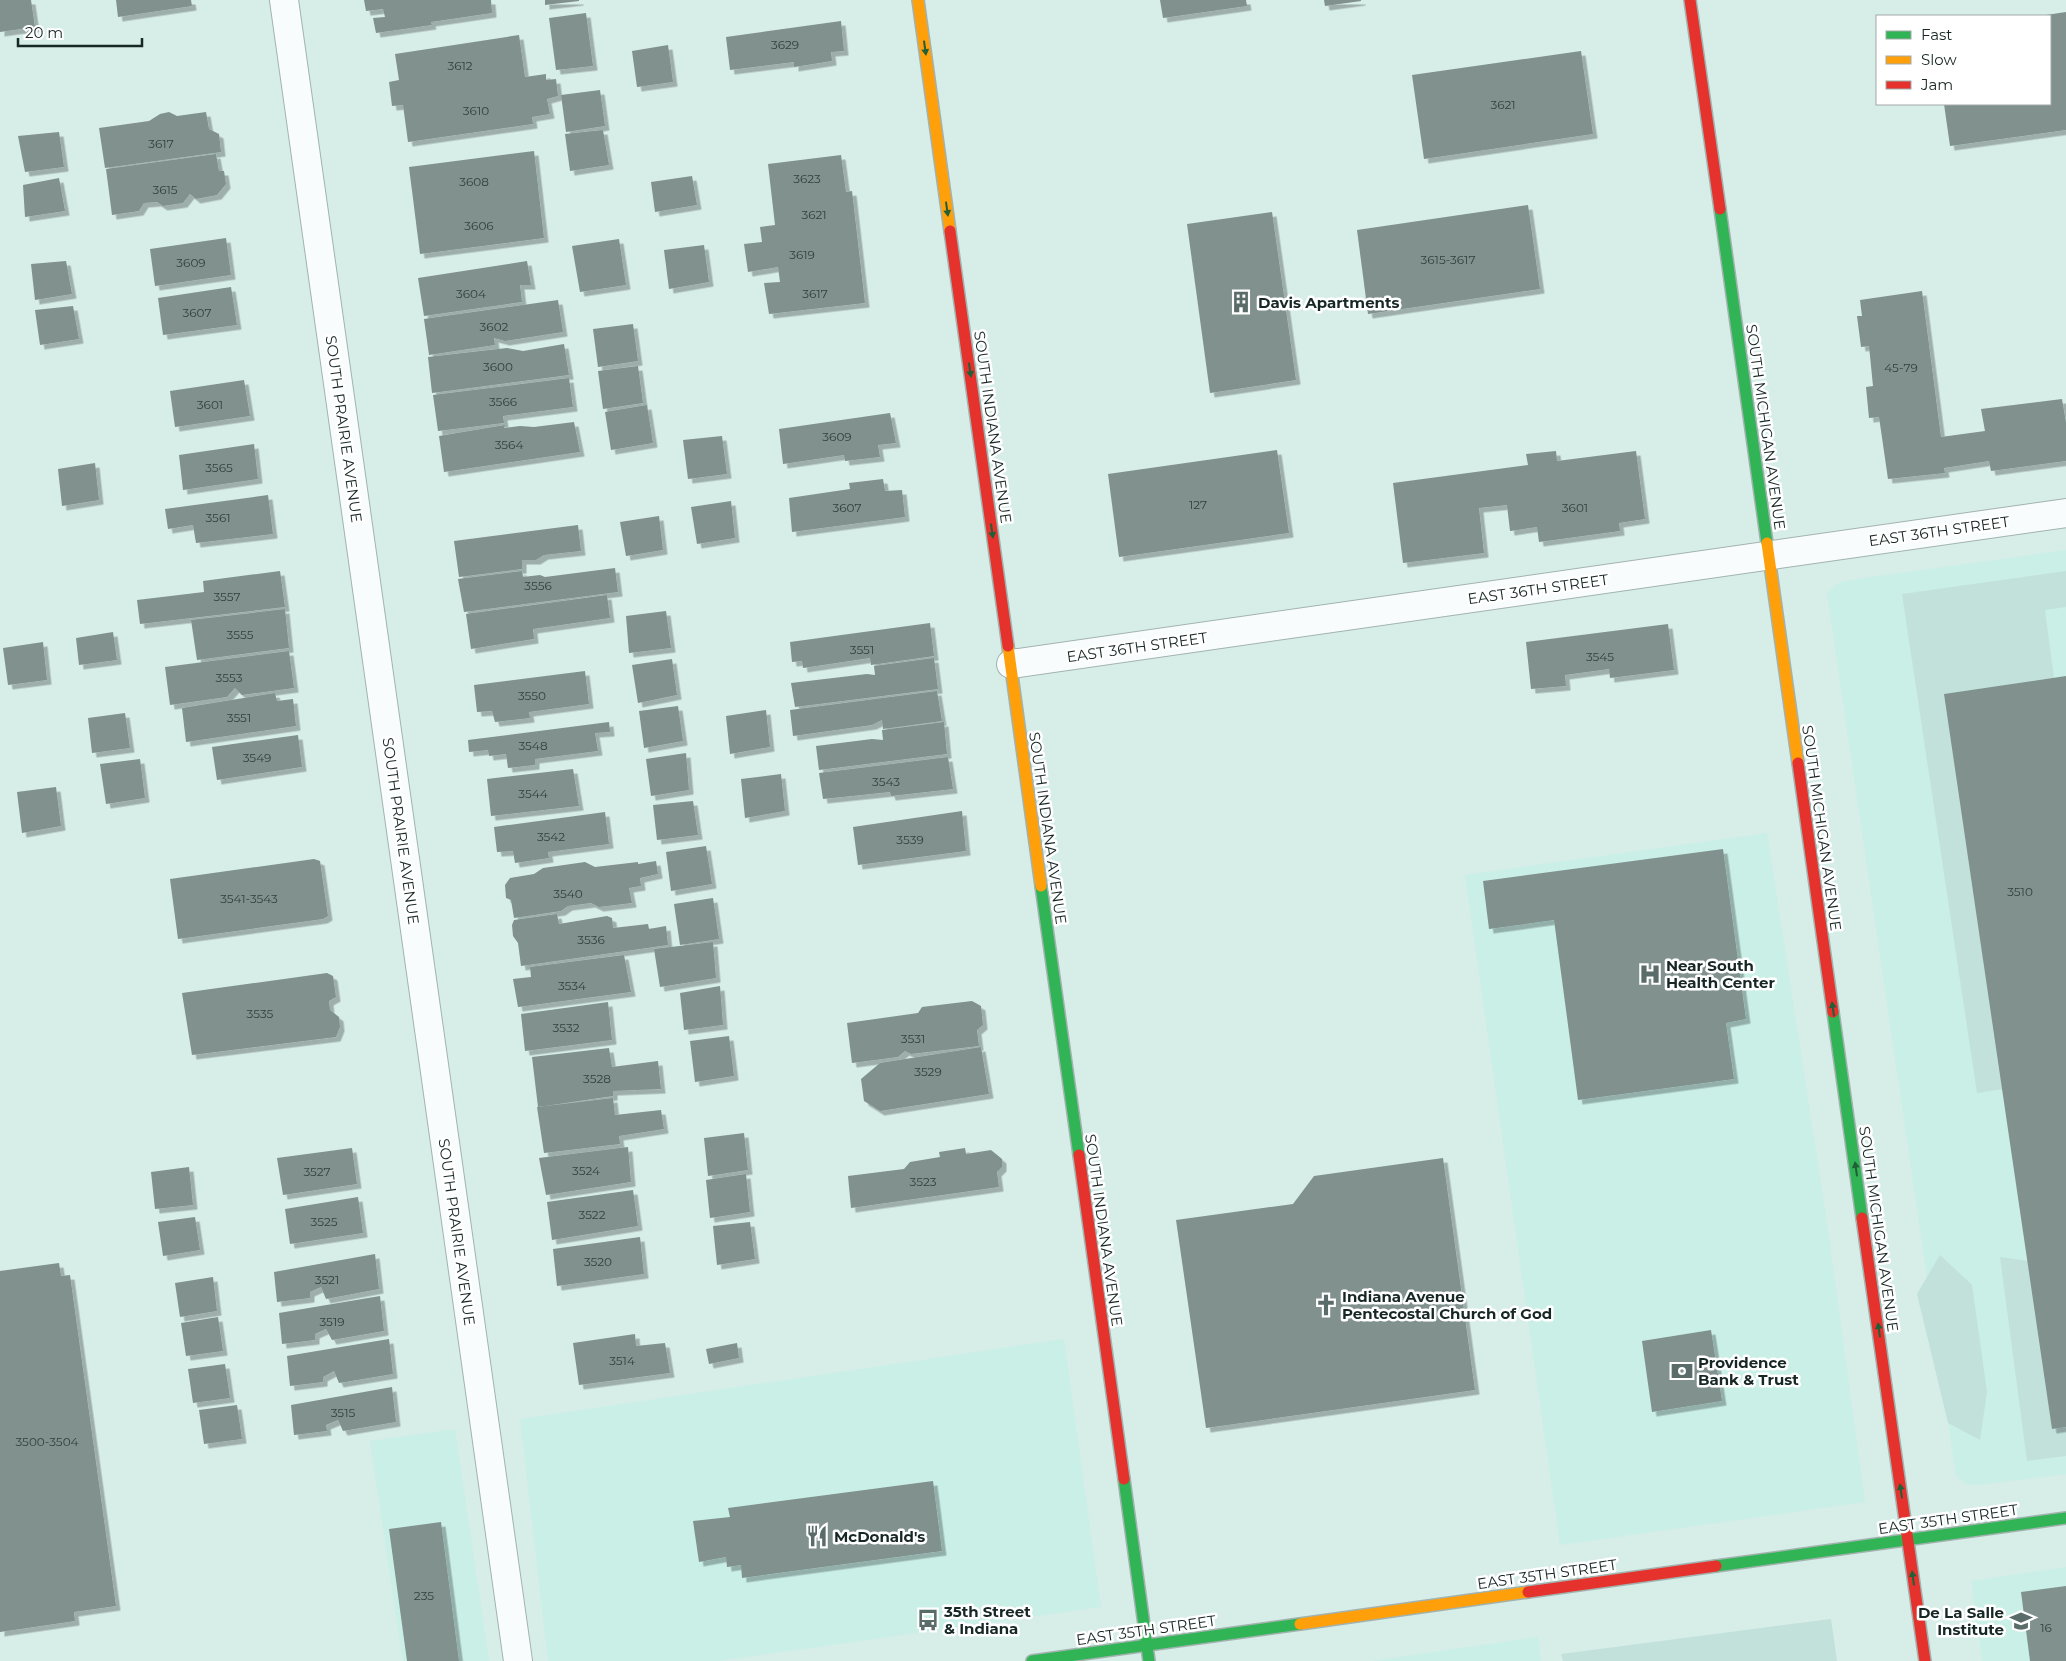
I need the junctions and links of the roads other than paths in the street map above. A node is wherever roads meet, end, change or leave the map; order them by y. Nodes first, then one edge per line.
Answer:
1 (284, 0) edge
2 (918, 0) edge
3 (1690, 0) edge
4 (2066, 513) edge
5 (1769, 556) junction
6 (1010, 664) junction
7 (2066, 1518) edge
8 (1908, 1540) junction
9 (1146, 1645) junction
10 (518, 1661) edge
11 (1032, 1661) edge
12 (1149, 1661) edge
13 (1925, 1661) edge

1 - 10 street, SOUTH PRAIRIE AVENUE
2 -> 6 street, SOUTH INDIANA AVENUE
3 - 5 street, SOUTH MICHIGAN AVENUE
4 - 5 street, EAST 36TH STREET
5 - 6 street, EAST 36TH STREET
8 -> 5 street, SOUTH MICHIGAN AVENUE
6 - 9 street, SOUTH INDIANA AVENUE
7 - 8 street, EAST 35TH STREET
8 - 9 street, EAST 35TH STREET
13 -> 8 street, SOUTH MICHIGAN AVENUE
9 - 11 street, EAST 35TH STREET
9 - 12 street, SOUTH INDIANA AVENUE

